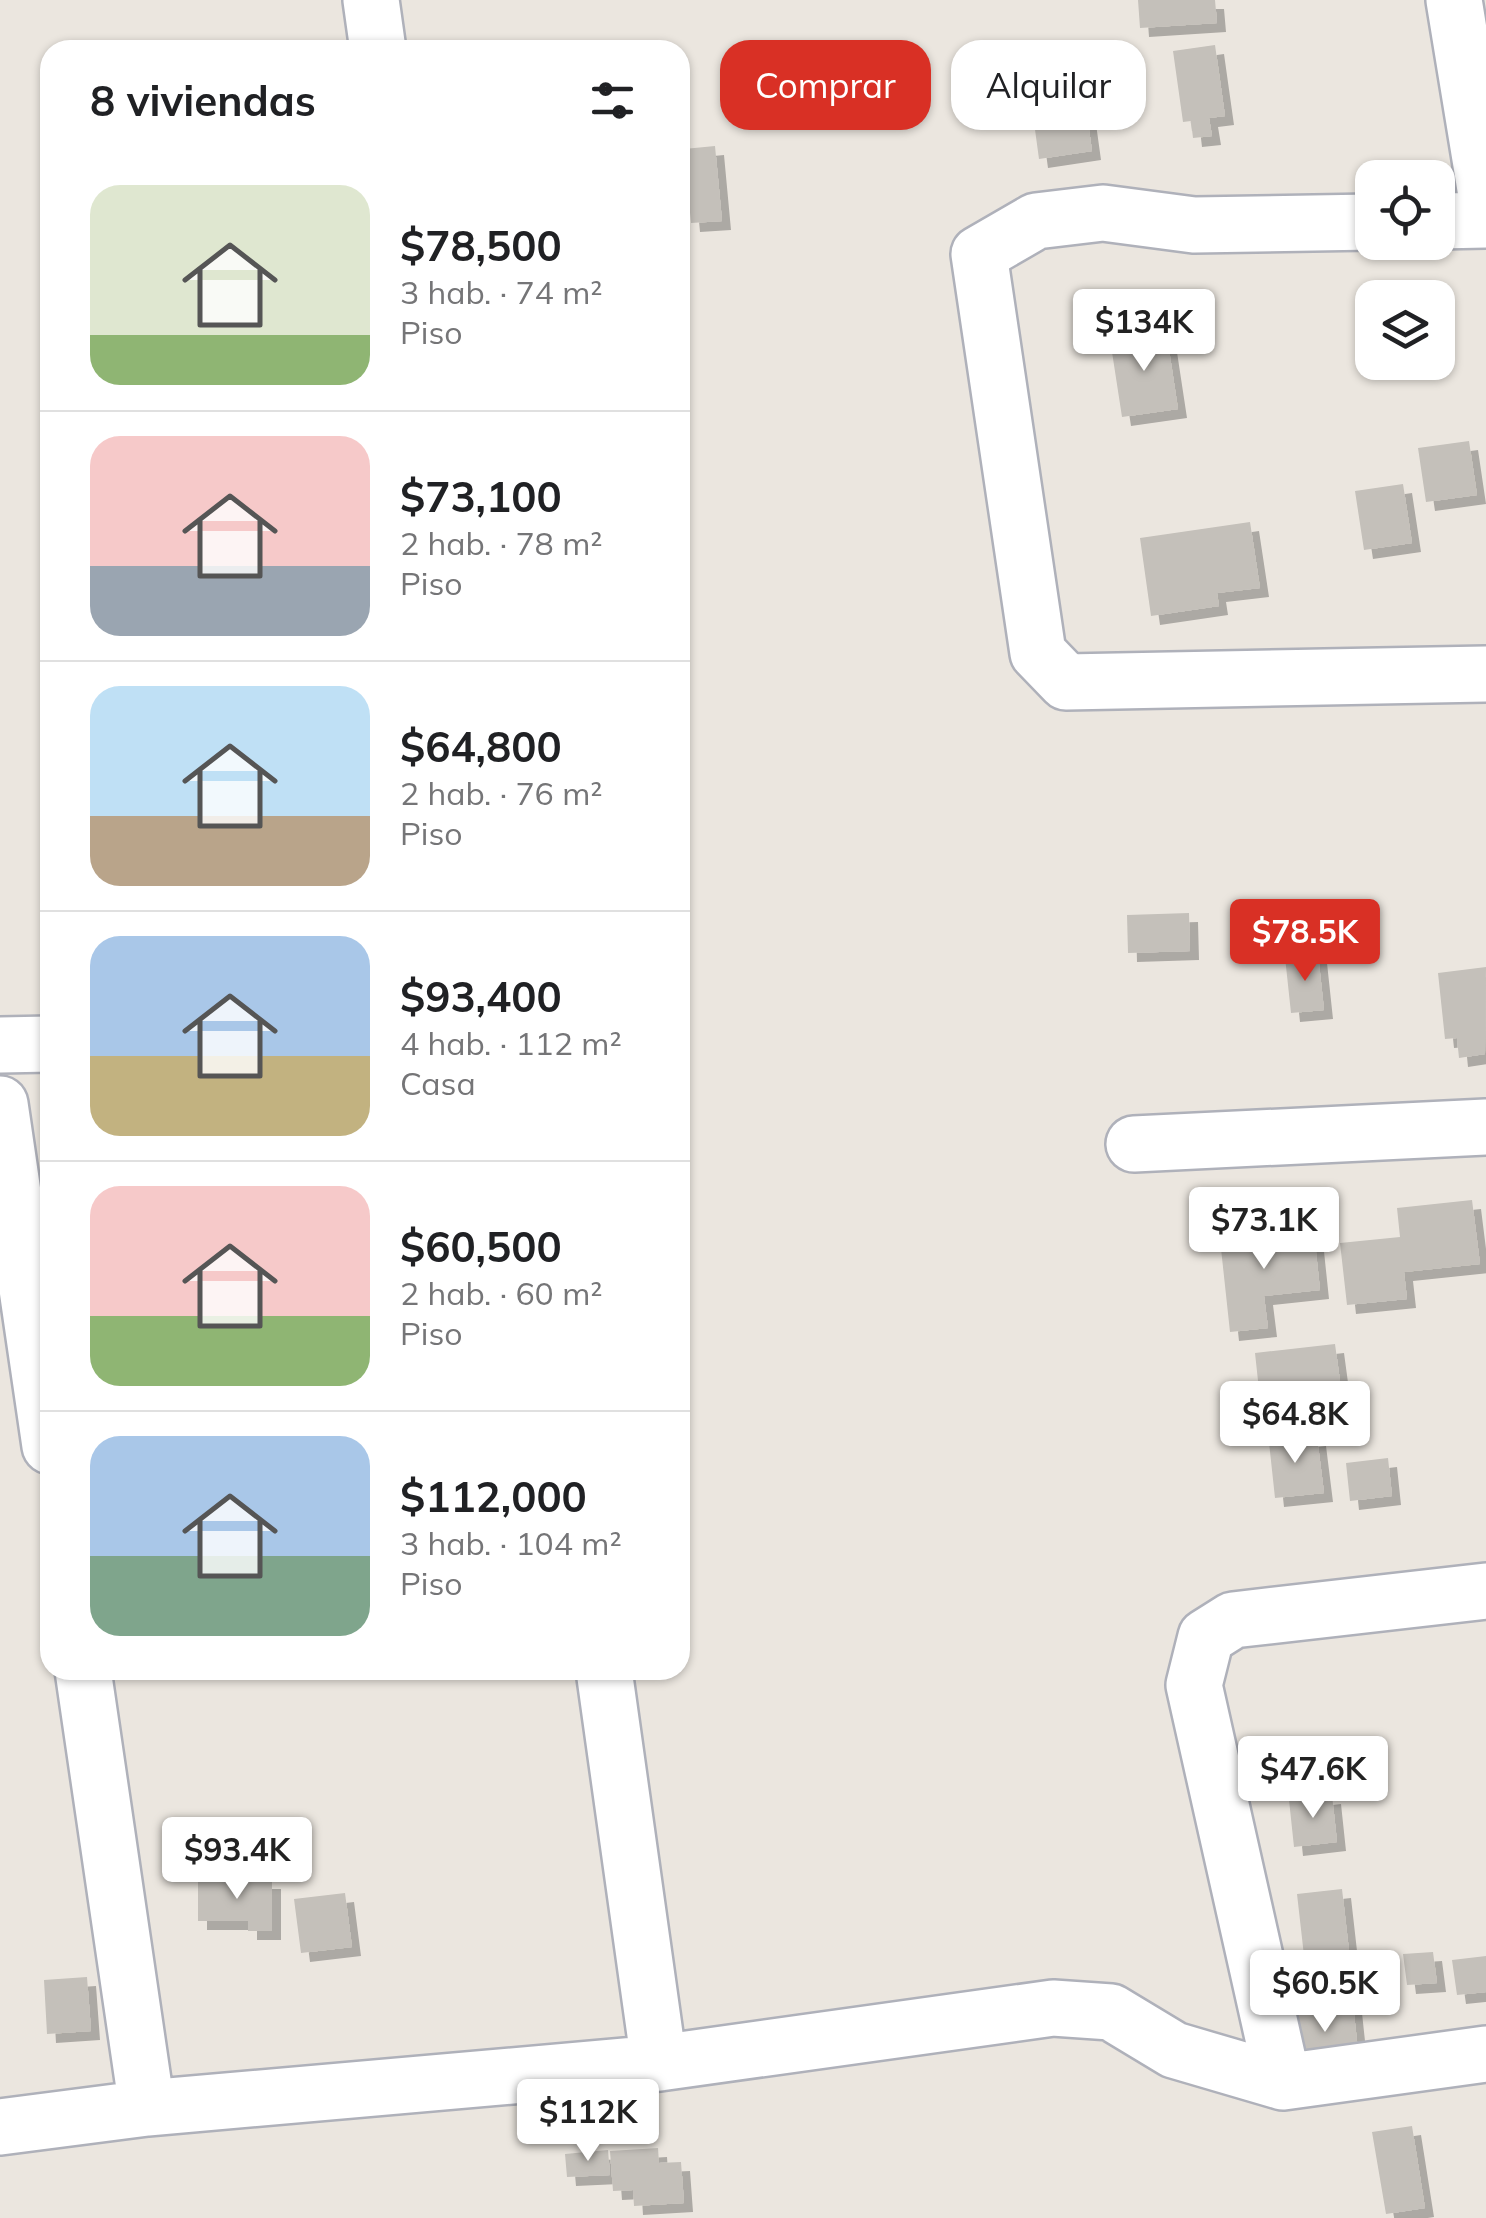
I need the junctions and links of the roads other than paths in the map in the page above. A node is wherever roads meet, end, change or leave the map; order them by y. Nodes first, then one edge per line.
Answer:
1 (371, 0) edge
2 (1454, 0) edge
3 (377, 40) edge
4 (1486, 195) edge
5 (1486, 220) edge
6 (1455, 221) edge
7 (1355, 222) edge
8 (1486, 674) edge
9 (40, 1044) edge
10 (0, 1045) edge
11 (0, 1104) edge
12 (1486, 1127) edge
13 (1134, 1144) dead end
14 (40, 1378) edge
15 (1486, 1590) edge
16 (84, 1680) edge
17 (605, 1680) edge
18 (1486, 2054) edge
19 (660, 2064) junction
20 (1282, 2082) junction
21 (147, 2108) junction
22 (0, 2126) edge

1 - 3 street
2 - 4 street
5 - 6 street
7 - 8 street
9 - 10 street
11 - 14 street
12 - 13 street
15 - 20 street
16 - 21 street
17 - 19 street
18 - 20 street
19 - 20 street
19 - 21 street
21 - 22 street

